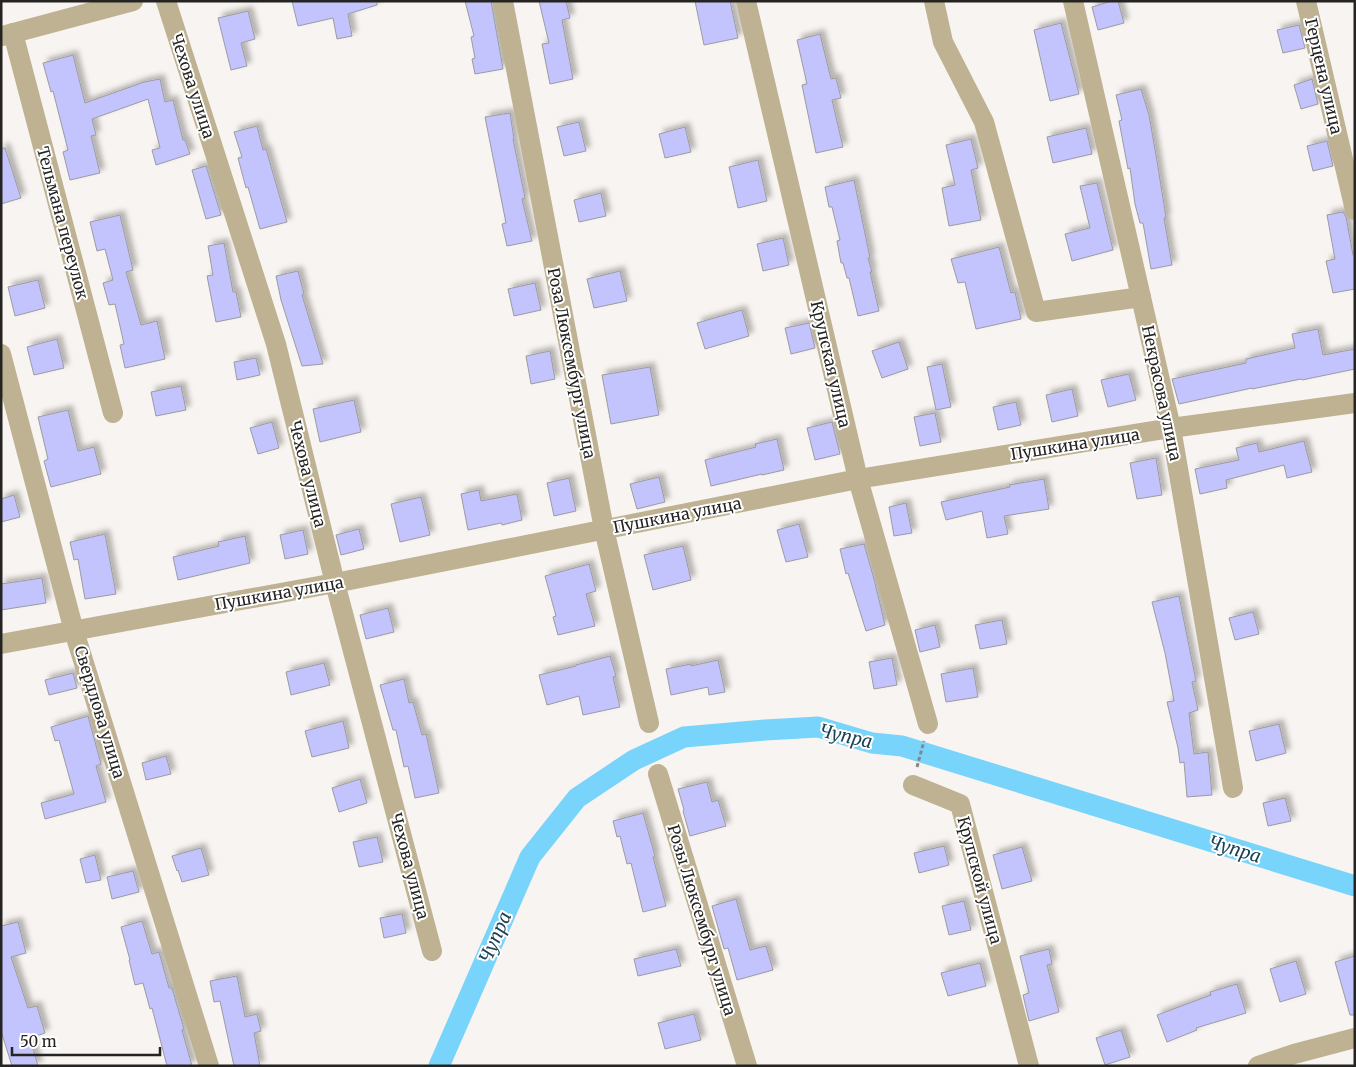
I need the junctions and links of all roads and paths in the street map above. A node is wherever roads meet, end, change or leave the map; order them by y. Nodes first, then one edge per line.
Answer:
1 (133, 1) edge
2 (166, 1) edge
3 (503, 1) edge
4 (746, 1) edge
5 (934, 1) edge
6 (1073, 1) edge
7 (1306, 1) edge
8 (7, 35) edge
9 (1355, 210) edge
10 (1141, 297) junction
11 (1, 354) edge
12 (1355, 403) edge
13 (113, 412) dead end
14 (1172, 428) junction
15 (858, 479) junction
16 (604, 529) junction
17 (335, 583) junction
18 (74, 631) junction
19 (1, 644) edge
20 (649, 723) dead end
21 (928, 724) joint
22 (658, 774) dead end
23 (913, 784) joint
24 (1232, 788) dead end
25 (432, 951) dead end
26 (1355, 1038) edge
27 (1295, 1060) edge
28 (210, 1066) edge
29 (747, 1066) edge
30 (1029, 1066) edge
31 (1258, 1066) edge

1 - 8 street
2 - 17 street, Чехова улица
3 - 16 street, Роза Люксембург улица
4 - 15 street, Крупская улица
5 - 10 street
6 - 10 street, Некрасова улица
7 - 9 street, Герцена улица
8 - 13 street, Тельмана переулок
10 - 14 street, Некрасова улица
11 - 18 street, Свердлова улица
12 - 14 street, Пушкина улица
14 - 15 street, Пушкина улица
14 - 24 street, Некрасова улица
15 - 16 street, Пушкина улица
15 - 21 street, Крупская улица
16 - 17 street, Пушкина улица
16 - 20 street, Роза Люксембург улица
17 - 18 street, Пушкина улица
17 - 25 street, Чехова улица
18 - 19 street, Пушкина улица
18 - 28 street, Свердлова улица
21 - 23 path
22 - 29 street, Розы Люксембург улица
23 - 30 street, Крупской улица
26 - 27 street
27 - 31 street

